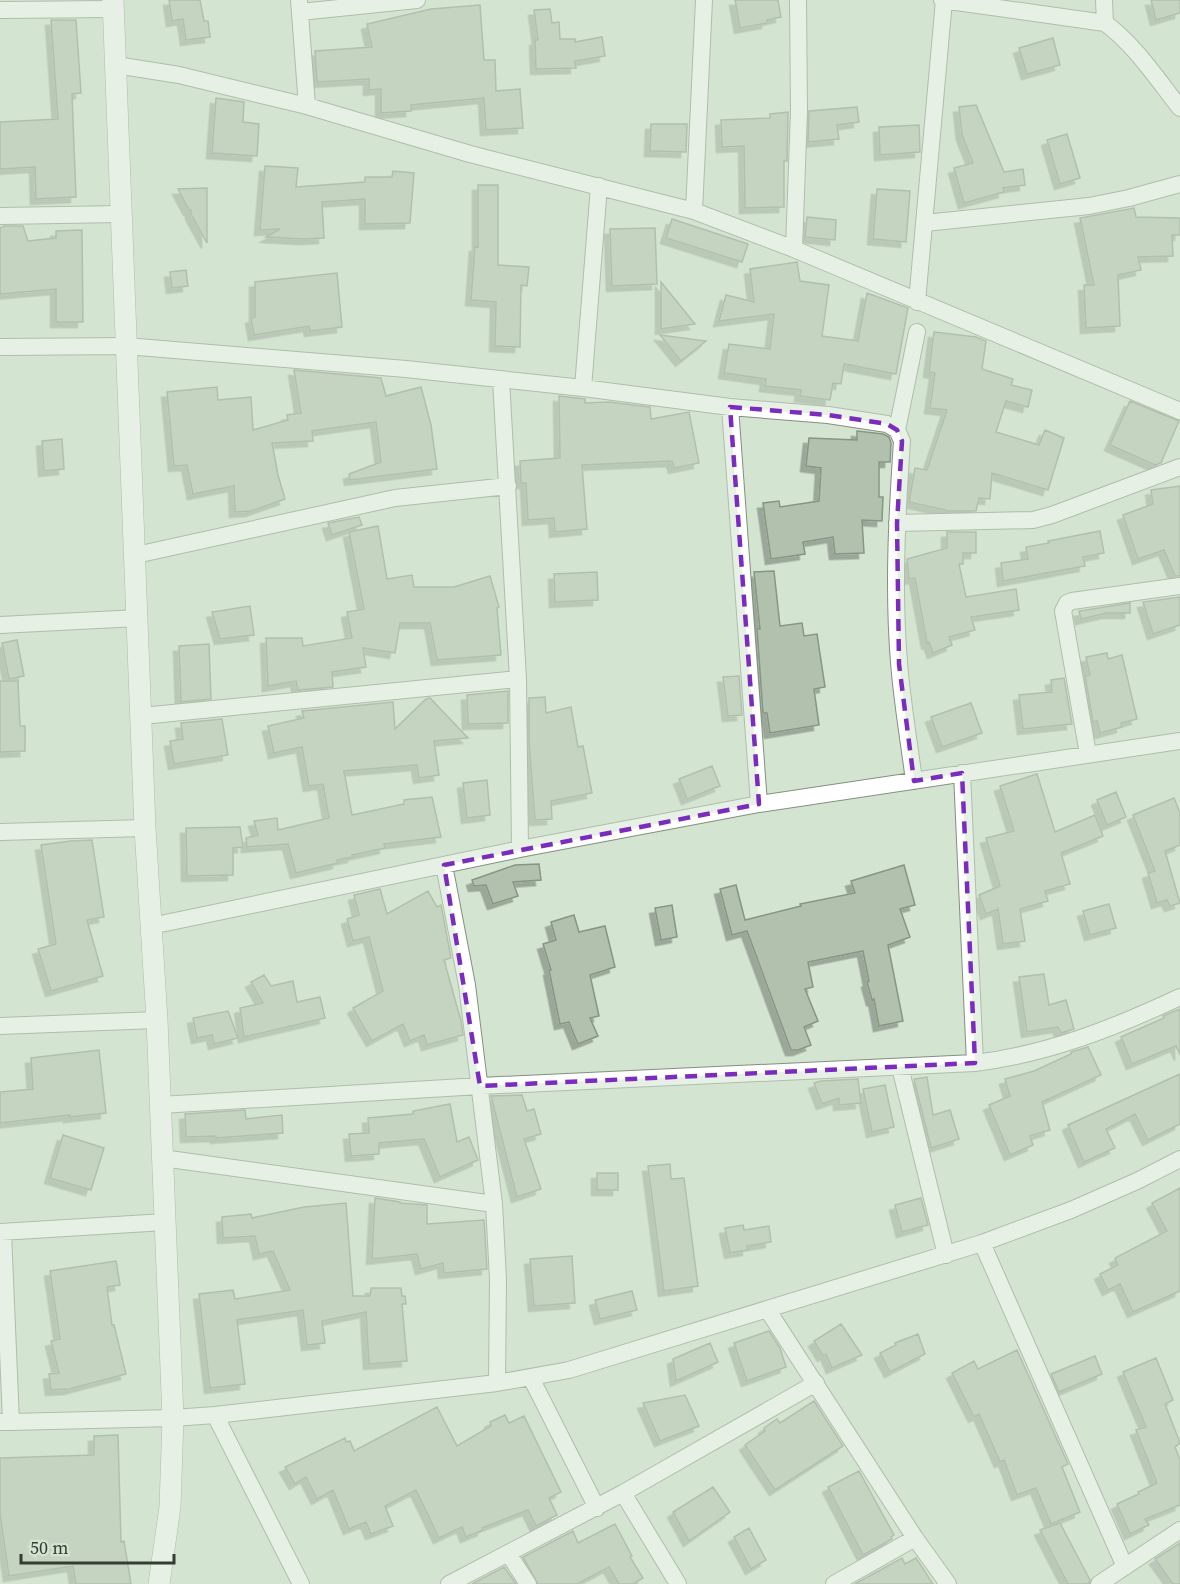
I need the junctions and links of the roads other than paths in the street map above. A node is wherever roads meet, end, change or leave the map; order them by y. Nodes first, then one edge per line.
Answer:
1 (417, 0) edge
2 (704, 0) edge
3 (798, 0) edge
4 (943, 0) edge
5 (1104, 0) edge
6 (114, 5) edge
7 (300, 6) edge
8 (0, 10) edge
9 (1105, 23) junction
10 (116, 65) junction
11 (307, 106) junction
12 (1180, 108) edge
13 (1180, 184) edge
14 (599, 186) junction
15 (694, 211) junction
16 (121, 214) junction
17 (0, 216) edge
18 (925, 223) junction
19 (794, 249) junction
20 (917, 302) junction
21 (917, 332) dead end
22 (0, 346) edge
23 (126, 346) junction
24 (501, 380) junction
25 (583, 388) junction
26 (730, 407) junction
27 (1180, 411) edge
28 (897, 430) junction
29 (1180, 466) edge
30 (508, 486) junction
31 (897, 523) junction
32 (136, 555) junction
33 (1180, 586) edge
34 (138, 618) junction
35 (0, 625) edge
36 (518, 680) junction
37 (142, 716) junction
38 (1180, 741) edge
39 (1088, 754) junction
40 (962, 773) junction
41 (914, 781) junction
42 (759, 804) junction
43 (146, 828) junction
44 (0, 832) edge
45 (520, 849) junction
46 (444, 865) junction
47 (151, 926) junction
48 (1180, 997) edge
49 (157, 1020) junction
50 (0, 1026) edge
51 (975, 1063) junction
52 (900, 1067) junction
53 (480, 1086) junction
54 (160, 1105) junction
55 (162, 1158) junction
56 (1180, 1159) edge
57 (494, 1204) junction
58 (165, 1222) junction
59 (2, 1232) edge
60 (982, 1243) junction
61 (946, 1255) junction
62 (767, 1310) junction
63 (531, 1378) junction
64 (498, 1383) junction
65 (816, 1383) junction
66 (215, 1415) junction
67 (173, 1419) junction
68 (5, 1422) edge
69 (624, 1493) junction
70 (597, 1508) junction
71 (1180, 1530) edge
72 (915, 1538) junction
73 (508, 1553) junction
74 (1125, 1567) junction
75 (159, 1584) edge
76 (301, 1584) edge
77 (449, 1584) edge
78 (528, 1584) edge
79 (678, 1584) edge
80 (834, 1584) edge
81 (948, 1584) edge
82 (1100, 1584) edge

1 - 7 street
2 - 15 street
3 - 19 street
4 - 9 street
4 - 18 street
5 - 9 street
6 - 8 street
6 - 10 street
7 - 11 street
9 - 12 street
10 - 11 street
10 - 16 street
11 - 14 street
13 - 18 street
14 - 15 street
14 - 25 street
15 - 19 street
16 - 17 street
16 - 23 street
18 - 20 street
19 - 20 street
20 - 27 street
21 - 28 street
22 - 23 street
23 - 24 street
23 - 32 street
24 - 25 street
24 - 30 street
25 - 26 street
26 - 28 street
26 - 42 street
28 - 31 street
29 - 31 street
30 - 32 street
30 - 36 street
31 - 41 street
32 - 34 street
33 - 39 street
34 - 35 street
34 - 37 street
36 - 37 street
36 - 45 street
37 - 43 street
38 - 39 street
39 - 40 street
40 - 41 street
40 - 51 street
41 - 42 street
42 - 45 street
43 - 44 street
43 - 47 street
45 - 46 street
46 - 47 street
46 - 53 street
47 - 49 street
48 - 51 street
49 - 50 street
49 - 54 street
51 - 52 street
52 - 53 street
52 - 61 street
53 - 54 street
53 - 57 street
54 - 55 street
55 - 57 street
55 - 58 street
56 - 60 street
57 - 64 street
58 - 59 street
58 - 67 street
59 - 68 street
60 - 61 street
60 - 74 street
61 - 62 street
62 - 63 street
62 - 65 street
63 - 64 street
63 - 70 street
64 - 66 street
65 - 69 street
65 - 72 street
66 - 67 street
66 - 76 street
67 - 68 street
67 - 75 street
69 - 70 street
69 - 79 street
70 - 73 street
71 - 74 street
72 - 80 street
72 - 81 street
73 - 77 street
73 - 78 street
74 - 82 street

